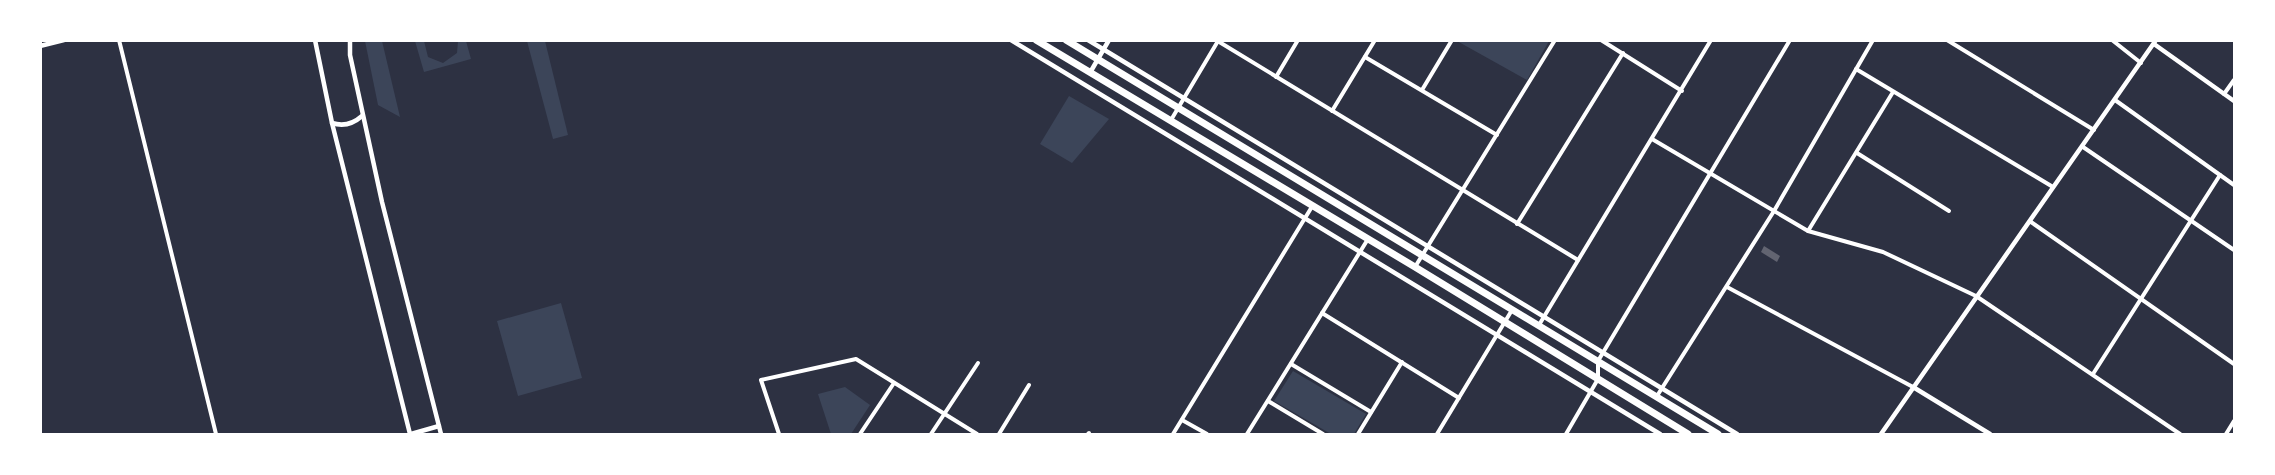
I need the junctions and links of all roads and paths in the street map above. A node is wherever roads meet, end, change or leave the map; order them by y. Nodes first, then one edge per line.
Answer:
1 (63, 40) edge
2 (119, 40) edge
3 (315, 40) edge
4 (351, 40) edge
5 (1011, 40) edge
6 (1036, 40) edge
7 (1066, 40) edge
8 (1088, 40) edge
9 (1109, 40) edge
10 (1298, 40) edge
11 (1375, 40) edge
12 (1452, 40) edge
13 (1555, 40) edge
14 (1601, 40) edge
15 (1711, 40) edge
16 (1790, 40) edge
17 (1873, 40) edge
18 (1947, 40) edge
19 (2112, 40) edge
20 (1217, 41) edge
21 (2156, 42) edge
22 (40, 46) edge
23 (1104, 49) junction
24 (1623, 54) junction
25 (1365, 57) junction
26 (1098, 59) junction
27 (2142, 63) junction
28 (1856, 69) junction
29 (1091, 71) junction
30 (1276, 77) junction
31 (2235, 80) edge
32 (1422, 90) junction
33 (1682, 91) junction
34 (1893, 92) junction
35 (2224, 94) junction
36 (1184, 98) junction
37 (2115, 100) junction
38 (2235, 101) edge
39 (1178, 106) junction
40 (1332, 111) junction
41 (363, 116) junction
42 (1171, 120) junction
43 (332, 123) junction
44 (2094, 130) junction
45 (1497, 135) junction
46 (1652, 139) junction
47 (2083, 147) junction
48 (1857, 153) junction
49 (1710, 172) junction
50 (2220, 175) junction
51 (2235, 185) edge
52 (2054, 188) junction
53 (1462, 190) junction
54 (1313, 205) junction
55 (1774, 211) junction
56 (1949, 211) dead end
57 (1304, 219) junction
58 (2190, 219) junction
59 (2031, 222) junction
60 (1516, 224) junction
61 (1808, 231) junction
62 (1368, 238) junction
63 (1428, 245) junction
64 (2235, 250) edge
65 (1359, 253) junction
66 (1422, 255) junction
67 (1578, 260) junction
68 (1414, 267) junction
69 (1727, 287) junction
70 (1976, 296) junction
71 (2141, 298) junction
72 (1512, 310) junction
73 (1322, 313) junction
74 (1543, 318) junction
75 (1505, 321) junction
76 (1538, 326) junction
77 (1497, 336) junction
78 (1603, 353) junction
79 (1598, 361) junction
80 (1402, 362) junction
81 (978, 363) dead end
82 (1291, 364) junction
83 (2235, 364) edge
84 (2093, 375) junction
85 (1598, 379) junction
86 (894, 383) junction
87 (1029, 385) dead end
88 (1662, 387) junction
89 (1912, 387) junction
90 (1590, 393) junction
91 (1657, 397) junction
92 (1459, 398) junction
93 (1268, 401) junction
94 (1371, 412) junction
95 (944, 414) junction
96 (1182, 420) junction
97 (2235, 421) edge
98 (439, 426) junction
99 (216, 435) edge
100 (411, 435) edge
101 (441, 435) edge
102 (779, 435) edge
103 (861, 435) edge
104 (932, 435) edge
105 (977, 435) edge
106 (999, 435) edge
107 (1173, 435) edge
108 (1207, 435) edge
109 (1247, 435) edge
110 (1323, 435) edge
111 (1358, 435) edge
112 (1437, 435) edge
113 (1566, 435) edge
114 (1660, 435) edge
115 (1688, 435) edge
116 (1718, 435) edge
117 (1737, 435) edge
118 (1881, 435) edge
119 (1990, 435) edge
120 (2180, 435) edge
121 (2226, 435) edge

1 - 22 street
2 - 99 street
3 - 43 street
4 - 41 street
5 - 57 street
6 - 29 highway
7 - 26 highway
8 - 23 street
9 - 23 street
10 - 30 street
11 - 25 street
12 - 32 street
13 - 45 street
14 - 24 street
15 - 33 street
16 - 49 street
17 - 28 street
18 - 44 street
19 - 27 street
20 - 30 street
20 - 36 street
21 - 27 street
21 - 35 street
23 - 26 street
23 - 36 street
24 - 33 street
24 - 60 street
25 - 32 street
25 - 40 street
26 - 29 street
26 - 39 highway
27 - 37 street
28 - 34 street
28 - 55 street
29 - 42 highway
30 - 40 street
31 - 35 street
32 - 45 street
33 - 46 street
34 - 48 street
34 - 52 street
35 - 38 street
36 - 39 street
36 - 63 street
37 - 44 street
37 - 50 street
39 - 42 street
39 - 66 highway
40 - 53 street
41 - 43 street
41 - 98 street
42 - 54 highway
43 - 100 street
44 - 47 street
45 - 53 street
46 - 49 street
46 - 67 street
47 - 52 street
47 - 58 street
48 - 56 street
48 - 61 street
49 - 55 street
49 - 78 street
50 - 51 street
50 - 58 street
52 - 59 street
53 - 60 street
53 - 63 street
54 - 57 street
54 - 62 highway
55 - 61 street
55 - 69 street
57 - 65 street
57 - 96 street
58 - 64 street
58 - 71 street
59 - 70 street
59 - 71 street
60 - 67 street
61 - 70 street
62 - 65 street
62 - 68 highway
63 - 66 street
63 - 74 street
65 - 73 street
65 - 77 street
66 - 68 street
66 - 72 highway
67 - 74 street
68 - 75 highway
69 - 88 street
69 - 89 street
70 - 84 street
70 - 89 street
71 - 83 street
71 - 84 street
72 - 75 street
72 - 76 highway
73 - 80 street
73 - 82 street
74 - 76 street
74 - 78 street
75 - 77 street
75 - 85 highway
76 - 79 highway
77 - 90 street
77 - 92 street
78 - 79 street
78 - 88 street
79 - 85 street
79 - 91 highway
80 - 92 street
80 - 94 street
81 - 95 street
82 - 93 street
82 - 94 street
84 - 120 street
85 - 90 street
85 - 115 highway
86 - 95 street
86 - 102 street
86 - 103 street
87 - 106 street
88 - 91 street
88 - 117 street
89 - 118 street
89 - 119 street
90 - 113 street
90 - 114 street
91 - 116 highway
92 - 112 street
93 - 109 street
93 - 110 street
94 - 111 street
95 - 104 street
95 - 105 street
96 - 107 street
96 - 108 street
97 - 121 street
98 - 100 street
98 - 101 street

